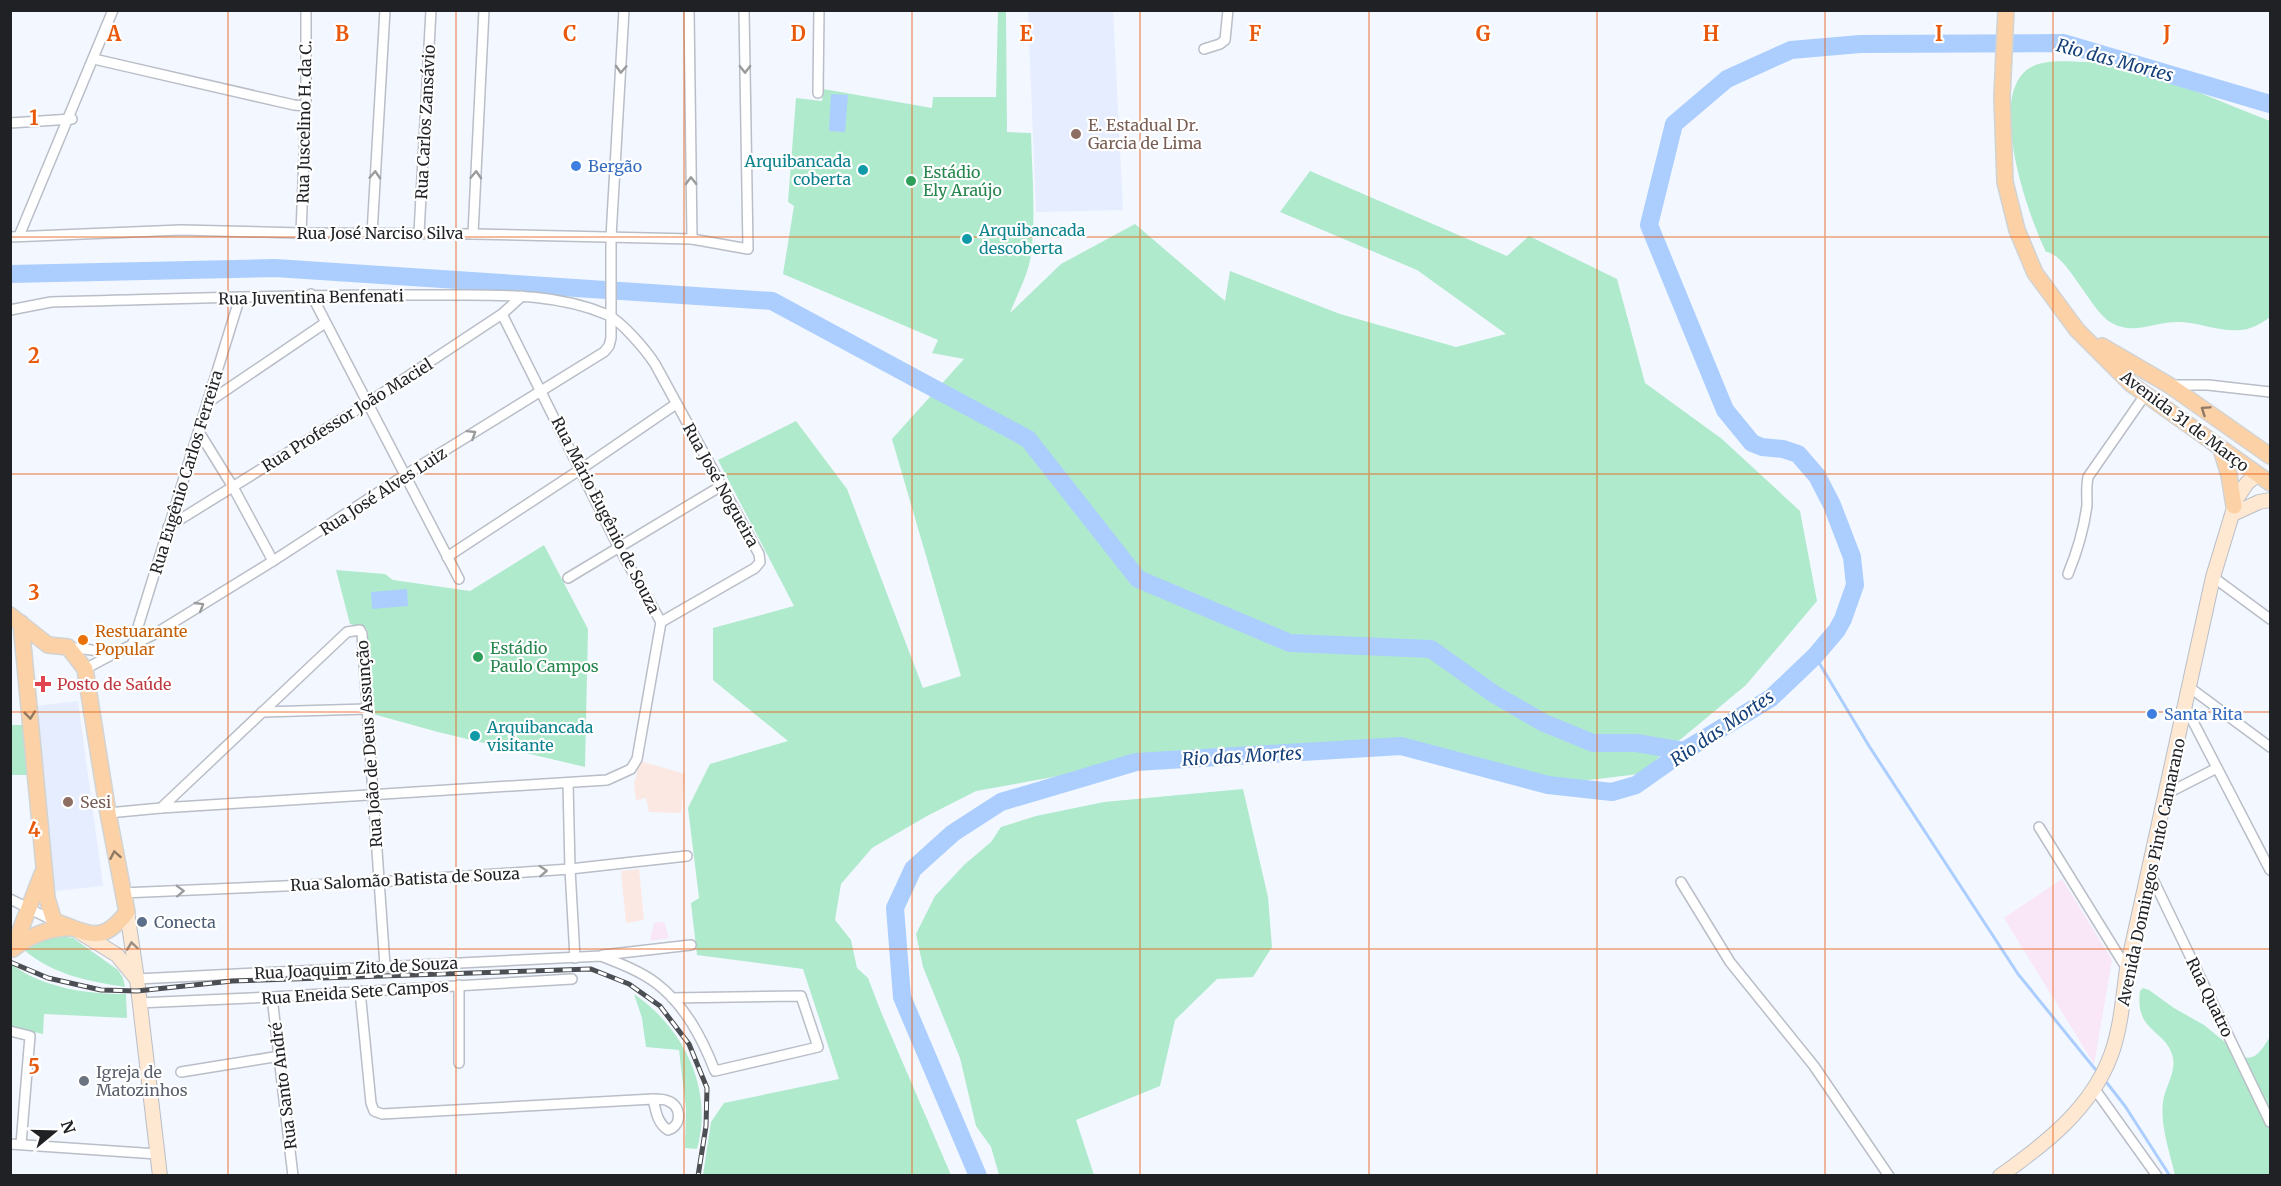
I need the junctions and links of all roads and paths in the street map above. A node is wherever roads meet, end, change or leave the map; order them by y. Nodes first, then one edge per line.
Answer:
1 (113, 10) edge
2 (118, 10) edge
3 (306, 10) edge
4 (385, 10) edge
5 (431, 10) edge
6 (484, 10) edge
7 (624, 10) edge
8 (689, 10) edge
9 (744, 10) edge
10 (819, 10) edge
11 (1228, 10) edge
12 (2006, 10) edge
13 (1204, 50) dead end
14 (97, 59) junction
15 (818, 93) dead end
16 (306, 106) junction
17 (72, 119) junction
18 (11, 125) edge
19 (301, 233) junction
20 (419, 233) junction
21 (372, 234) junction
22 (473, 234) junction
23 (18, 236) edge
24 (611, 237) junction
25 (692, 239) junction
26 (311, 294) junction
27 (522, 296) junction
28 (240, 297) junction
29 (10, 310) edge
30 (502, 314) junction
31 (610, 316) junction
32 (325, 324) junction
33 (2077, 330) junction
34 (2169, 385) junction
35 (542, 391) junction
36 (2271, 392) edge
37 (2150, 399) junction
38 (207, 403) junction
39 (366, 404) junction
40 (676, 404) junction
41 (2224, 423) junction
42 (199, 432) junction
43 (2216, 446) junction
44 (2271, 456) edge
45 (581, 469) junction
46 (2264, 473) edge
47 (405, 475) junction
48 (2271, 483) edge
49 (721, 486) junction
50 (233, 487) junction
51 (2271, 500) edge
52 (2233, 510) junction
53 (168, 527) junction
54 (620, 548) junction
55 (447, 557) junction
56 (273, 561) junction
57 (2068, 574) dead end
58 (2213, 577) junction
59 (568, 578) dead end
60 (459, 579) dead end
61 (16, 619) edge
62 (2271, 619) edge
63 (661, 622) junction
64 (48, 645) junction
65 (132, 646) junction
66 (68, 647) junction
67 (115, 653) junction
68 (25, 661) junction
69 (85, 669) junction
70 (2188, 687) junction
71 (2186, 708) junction
72 (367, 710) junction
73 (262, 712) junction
74 (2271, 747) edge
75 (2217, 768) junction
76 (568, 783) junction
77 (2166, 794) junction
78 (372, 795) junction
79 (161, 808) junction
80 (108, 813) junction
81 (2039, 827) dead end
82 (687, 856) dead end
83 (44, 869) junction
84 (570, 869) junction
85 (2271, 870) edge
86 (2150, 871) junction
87 (378, 882) junction
88 (1681, 882) dead end
89 (122, 893) junction
90 (10, 898) edge
91 (30, 907) junction
92 (127, 912) junction
93 (54, 921) junction
94 (72, 927) junction
95 (690, 945) dead end
96 (12, 951) edge
97 (601, 956) junction
98 (575, 958) junction
99 (385, 966) junction
100 (2127, 969) junction
101 (137, 979) junction
102 (572, 980) dead end
103 (459, 985) junction
104 (360, 991) junction
105 (272, 997) junction
106 (672, 998) junction
107 (138, 1003) junction
108 (10, 1031) edge
109 (280, 1056) junction
110 (459, 1063) dead end
111 (180, 1072) dead end
112 (2094, 1088) junction
113 (653, 1099) dead end
114 (2271, 1122) edge
115 (10, 1144) edge
116 (21, 1144) junction
117 (157, 1154) junction
118 (160, 1176) edge
119 (293, 1176) edge
120 (1888, 1176) edge
121 (2000, 1176) edge
122 (2157, 1176) edge

1 - 14 street
2 - 14 street
3 - 16 street, Rua Juscelino H. da C.
21 -> 4 street
5 - 20 street, Rua Carlos Zansávio
22 -> 6 street
7 -> 24 street, Rua José Alves Luiz
25 -> 8 street
9 -> 25 street, Rua José Narciso Silva
10 - 15 street
11 - 13 street
12 - 33 main road, Avenida 31 de Março
14 - 16 street
14 - 17 street
16 - 19 street, Rua Juscelino H. da C.
17 - 18 street
17 - 23 street
19 - 21 street, Rua José Narciso Silva
19 - 23 street, Rua José Narciso Silva
20 - 21 street, Rua José Narciso Silva
20 - 22 street, Rua José Narciso Silva
22 - 24 street, Rua José Narciso Silva
24 - 25 street, Rua José Narciso Silva
24 - 31 street, Rua José Alves Luiz
26 - 27 street, Rua Juventina Benfenati
26 - 28 street, Rua Juventina Benfenati
26 - 32 street
27 - 30 street, Rua Professor João Maciel
27 - 31 street, Rua Juventina Benfenati
28 - 29 street, Rua Juventina Benfenati
28 - 38 street, Rua Eugênio Carlos Ferreira
30 - 35 street, Rua Mário Eugênio de Souza
30 - 39 street, Rua Professor João Maciel
31 - 35 street, Rua José Alves Luiz
31 - 40 street, Rua José Nogueira
32 - 38 street
32 - 39 street
33 - 34 main road, Avenida 31 de Março
33 - 37 main road, Avenida 31 de Março
34 - 36 street
34 - 37 main road
41 -> 34 main road, Avenida 31 de Março
35 - 45 street, Rua Mário Eugênio de Souza
47 -> 35 street, Rua José Alves Luiz
37 - 43 main road, Avenida 31 de Março
37 - 57 street
38 - 42 street, Rua Eugênio Carlos Ferreira
39 - 47 street
39 - 50 street, Rua Professor João Maciel
40 - 45 street
40 - 49 street, Rua José Nogueira
41 - 43 main road
41 - 44 main road, Avenida 31 de Março
42 - 50 street
42 - 53 street, Rua Eugênio Carlos Ferreira
43 - 46 main road, Avenida 31 de Março
43 - 52 main road
45 - 54 street, Rua Mário Eugênio de Souza
45 - 55 street
46 - 48 main road, Avenida 31 de Março
46 - 52 main road, Avenida Domingos Pinto Camarano
47 - 55 street
47 - 56 street, Rua José Alves Luiz
49 - 54 street
49 - 63 street, Rua José Nogueira
50 - 53 street, Rua Professor João Maciel
50 - 56 street
51 - 52 main road
52 - 58 main road, Avenida Domingos Pinto Camarano
53 - 65 street, Rua Eugênio Carlos Ferreira
54 - 59 street
54 - 63 street, Rua Mário Eugênio de Souza
55 - 60 street
65 -> 56 street, Rua José Alves Luiz
58 - 62 street
58 - 70 main road, Avenida Domingos Pinto Camarano
61 - 64 main road
61 - 68 main road
63 - 76 street, Rua Mário Eugênio de Souza
64 - 66 main road
64 - 68 main road
65 - 67 street, Rua José Alves Luiz
66 - 67 street
66 - 69 main road
67 - 69 street, Rua José Alves Luiz
68 -> 83 main road
69 - 80 main road
70 - 71 main road, Avenida Domingos Pinto Camarano
70 - 74 street
71 - 75 street
71 - 77 main road, Avenida Domingos Pinto Camarano
72 - 73 street
72 - 73 street, Rua João de Deus Assunção
72 - 78 street, Rua João de Deus Assunção
73 - 79 street
75 - 77 street
75 - 85 street
76 - 78 street
76 - 84 street
77 - 86 main road, Avenida Domingos Pinto Camarano
78 - 79 street
78 - 87 street, Rua João de Deus Assunção
79 - 80 street
89 -> 80 main road
81 - 100 street
82 - 84 street, Rua Salomão Batista de Souza
83 - 91 main road
83 - 93 main road
87 -> 84 street, Rua Salomão Batista de Souza
84 - 98 street
86 - 100 main road, Avenida Domingos Pinto Camarano
86 - 114 street, Rua Quatro
89 -> 87 street, Rua Salomão Batista de Souza
87 - 99 street, Rua João de Deus Assunção
88 - 120 street
89 - 92 main road
90 - 91 street
91 - 93 street
91 - 96 main road
92 - 94 main road
101 -> 92 main road
93 - 94 main road
94 - 96 main road
94 - 101 main road
95 - 97 street, Rua Joaquim Zito de Souza
97 - 98 street, Rua Joaquim Zito de Souza
97 - 106 street
98 - 99 street, Rua Joaquim Zito de Souza
99 - 101 street, Rua Joaquim Zito de Souza
100 - 112 main road, Avenida Domingos Pinto Camarano
101 - 107 main road
102 - 103 street, Rua Eneida Sete Campos
103 - 104 street, Rua Eneida Sete Campos
103 - 110 street
104 - 105 street, Rua Eneida Sete Campos
104 - 113 street
105 - 107 street, Rua Eneida Sete Campos
105 - 109 street, Rua Santo André
106 - 106 street
107 - 117 main road
108 - 116 street
109 - 111 street
109 - 119 street, Rua Santo André
112 - 121 main road, Avenida Domingos Pinto Camarano
112 - 122 street
115 - 116 street
116 - 117 street
117 - 118 main road

